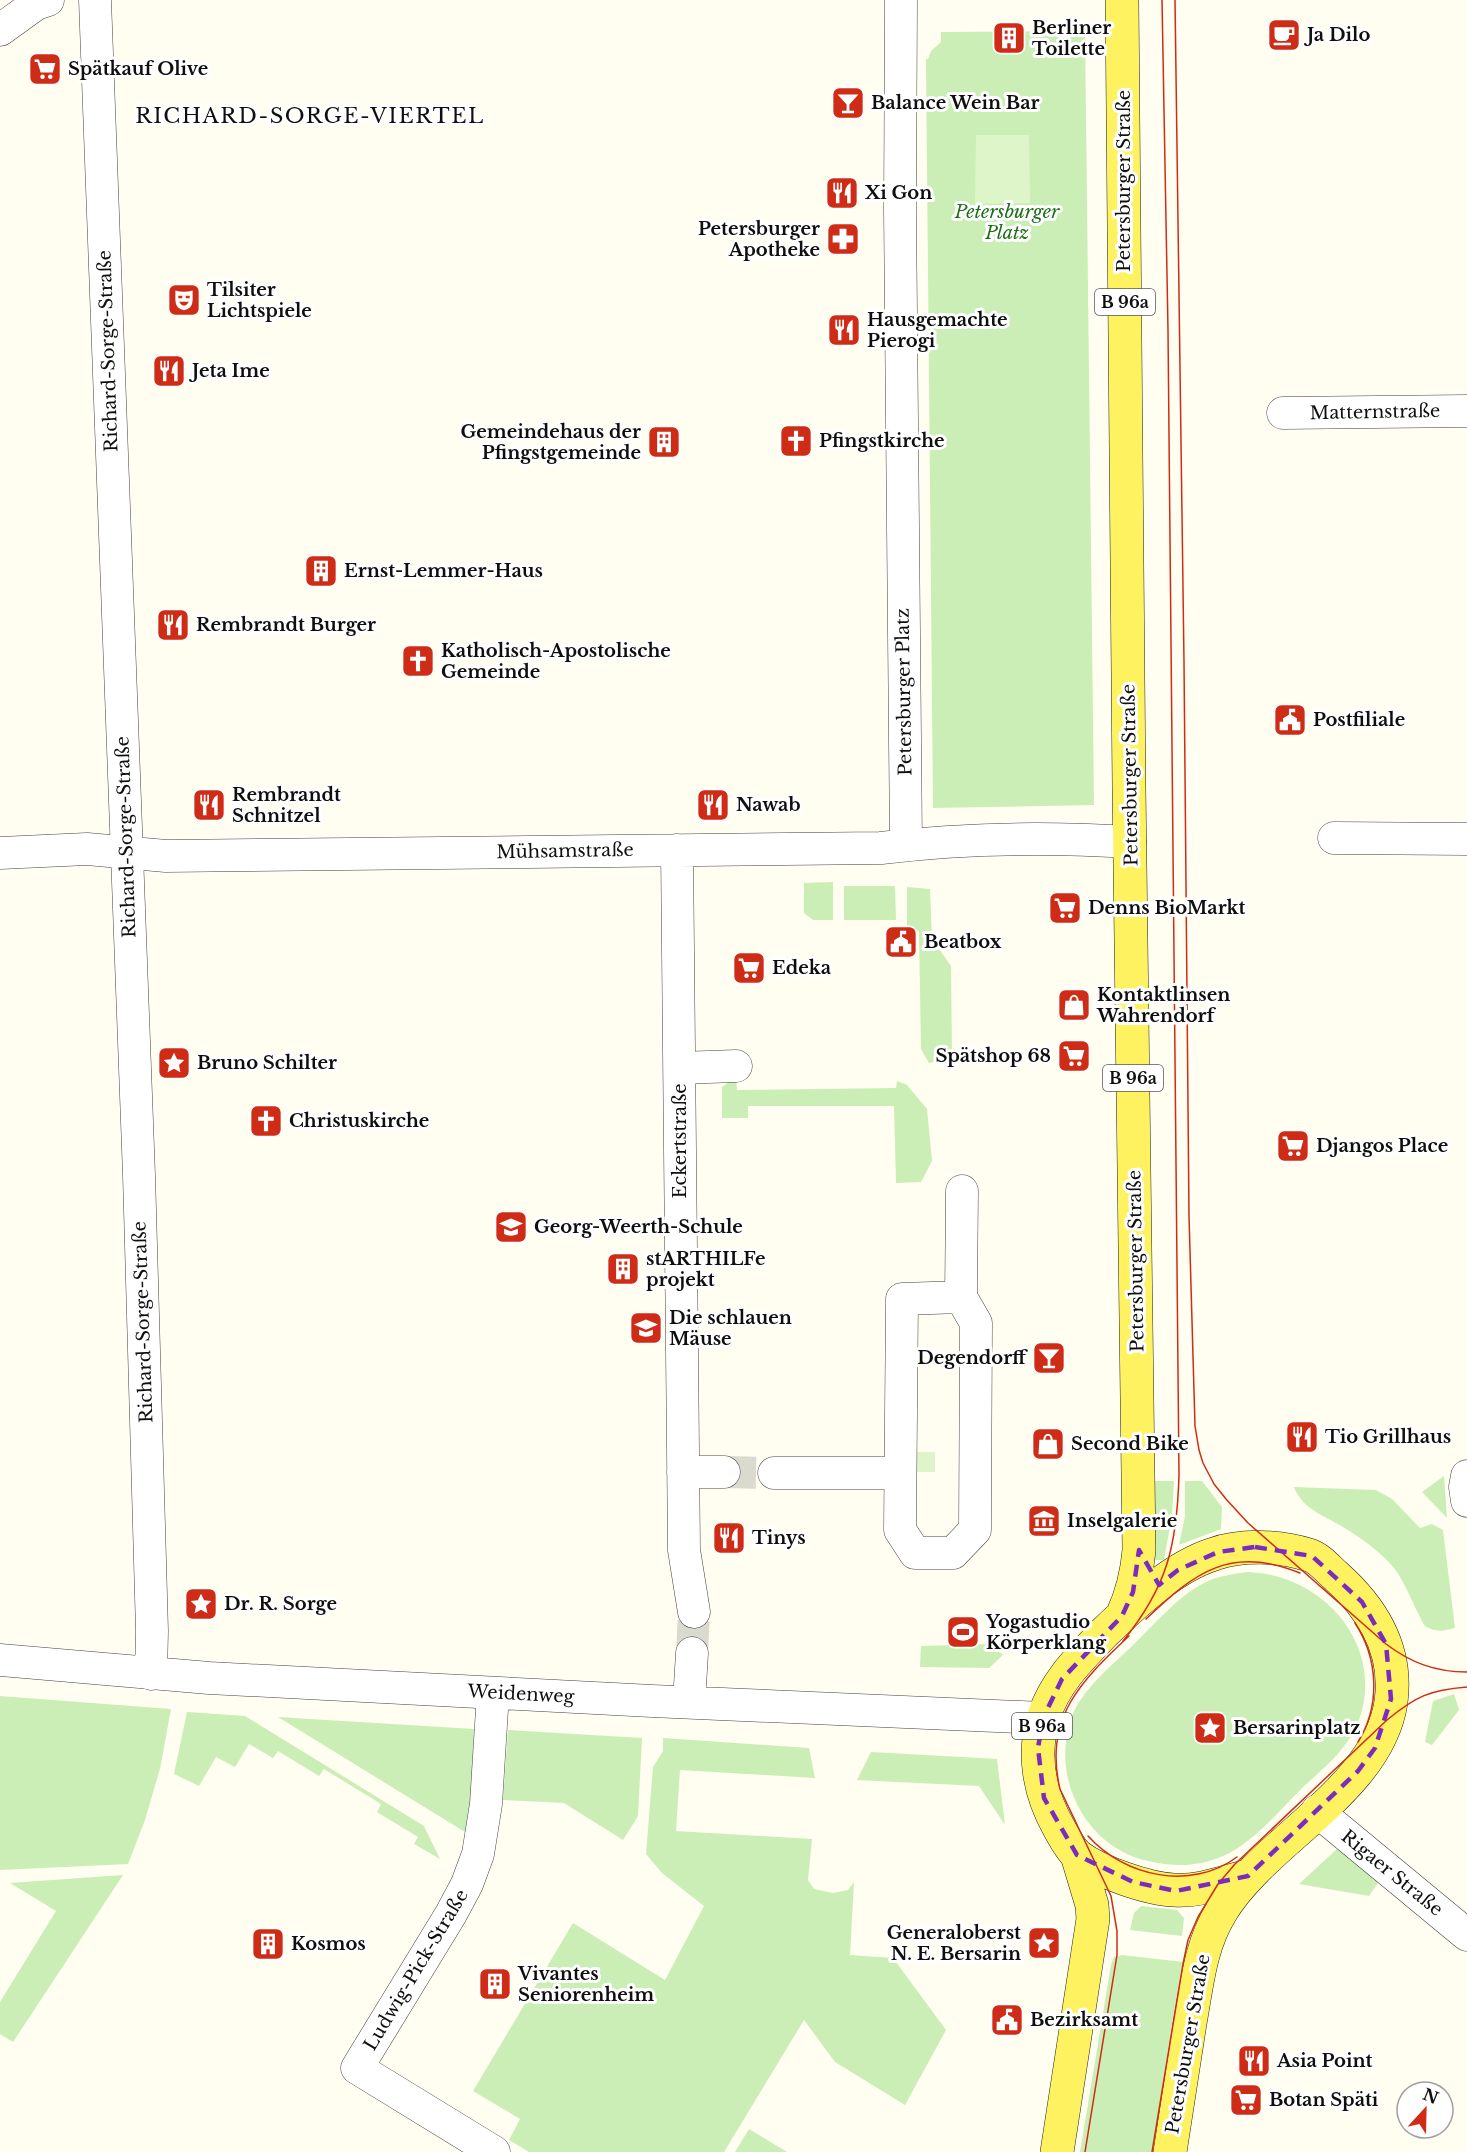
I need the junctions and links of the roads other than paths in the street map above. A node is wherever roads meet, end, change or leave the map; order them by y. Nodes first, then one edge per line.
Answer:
1 (48, 0) edge
2 (95, 0) edge
3 (901, 0) edge
4 (1122, 0) edge
5 (0, 30) edge
6 (1467, 411) edge
7 (1283, 413) dead end
8 (1334, 838) dead end
9 (1467, 840) edge
10 (1130, 842) junction
11 (906, 844) junction
12 (677, 850) junction
13 (0, 853) edge
14 (127, 853) junction
15 (736, 1066) dead end
16 (680, 1068) junction
17 (962, 1191) dead end
18 (961, 1297) junction
19 (683, 1472) junction
20 (724, 1472) tunnel mouth
21 (774, 1473) tunnel mouth
22 (900, 1473) junction
23 (1467, 1476) edge
24 (1467, 1501) edge
25 (1139, 1550) junction
26 (1160, 1585) junction
27 (694, 1612) tunnel mouth
28 (1122, 1616) junction
29 (692, 1653) tunnel mouth
30 (0, 1660) edge
31 (151, 1674) junction
32 (493, 1693) junction
33 (689, 1702) junction
34 (1044, 1718) junction
35 (1317, 1811) junction
36 (1077, 1855) junction
37 (1248, 1876) junction
38 (1467, 1935) edge
39 (449, 2141) edge
40 (494, 2152) edge
41 (1057, 2152) edge
42 (1170, 2152) edge

1 - 5 street
2 - 14 street, Richard-Sorge-Straße
3 - 11 street, Petersburger Platz
4 - 10 main road, Petersburger Straße / B 96a
6 - 7 street, Matternstraße
8 - 9 street
10 - 11 street, Mühsamstraße
10 - 25 main road, Petersburger Straße / B 96a
11 - 12 street, Mühsamstraße
12 - 14 street, Mühsamstraße
12 - 16 street, Eckertstraße
13 - 14 street, Mühsamstraße
14 - 31 street, Richard-Sorge-Straße
15 - 16 street
16 - 19 street, Eckertstraße
17 - 18 street
18 - 22 street
18 - 22 street
19 - 20 street
19 - 27 street, Eckertstraße
21 - 22 street
23 - 24 street
25 - 26 main road
25 - 28 main road, Petersburger Straße / B 96a
26 - 28 main road
26 - 35 main road
28 - 34 main road, B 96a
29 - 33 street
30 - 31 street, Weidenweg
31 - 32 street, Weidenweg
32 - 33 street, Weidenweg
32 - 39 street, Ludwig-Pick-Straße
33 - 34 street, Weidenweg
34 - 36 main road, B 96a
35 - 37 main road
35 - 38 street, Rigaer Straße
36 - 37 main road
36 - 41 main road, B 96a
37 - 42 main road, Petersburger Straße
39 - 40 street

